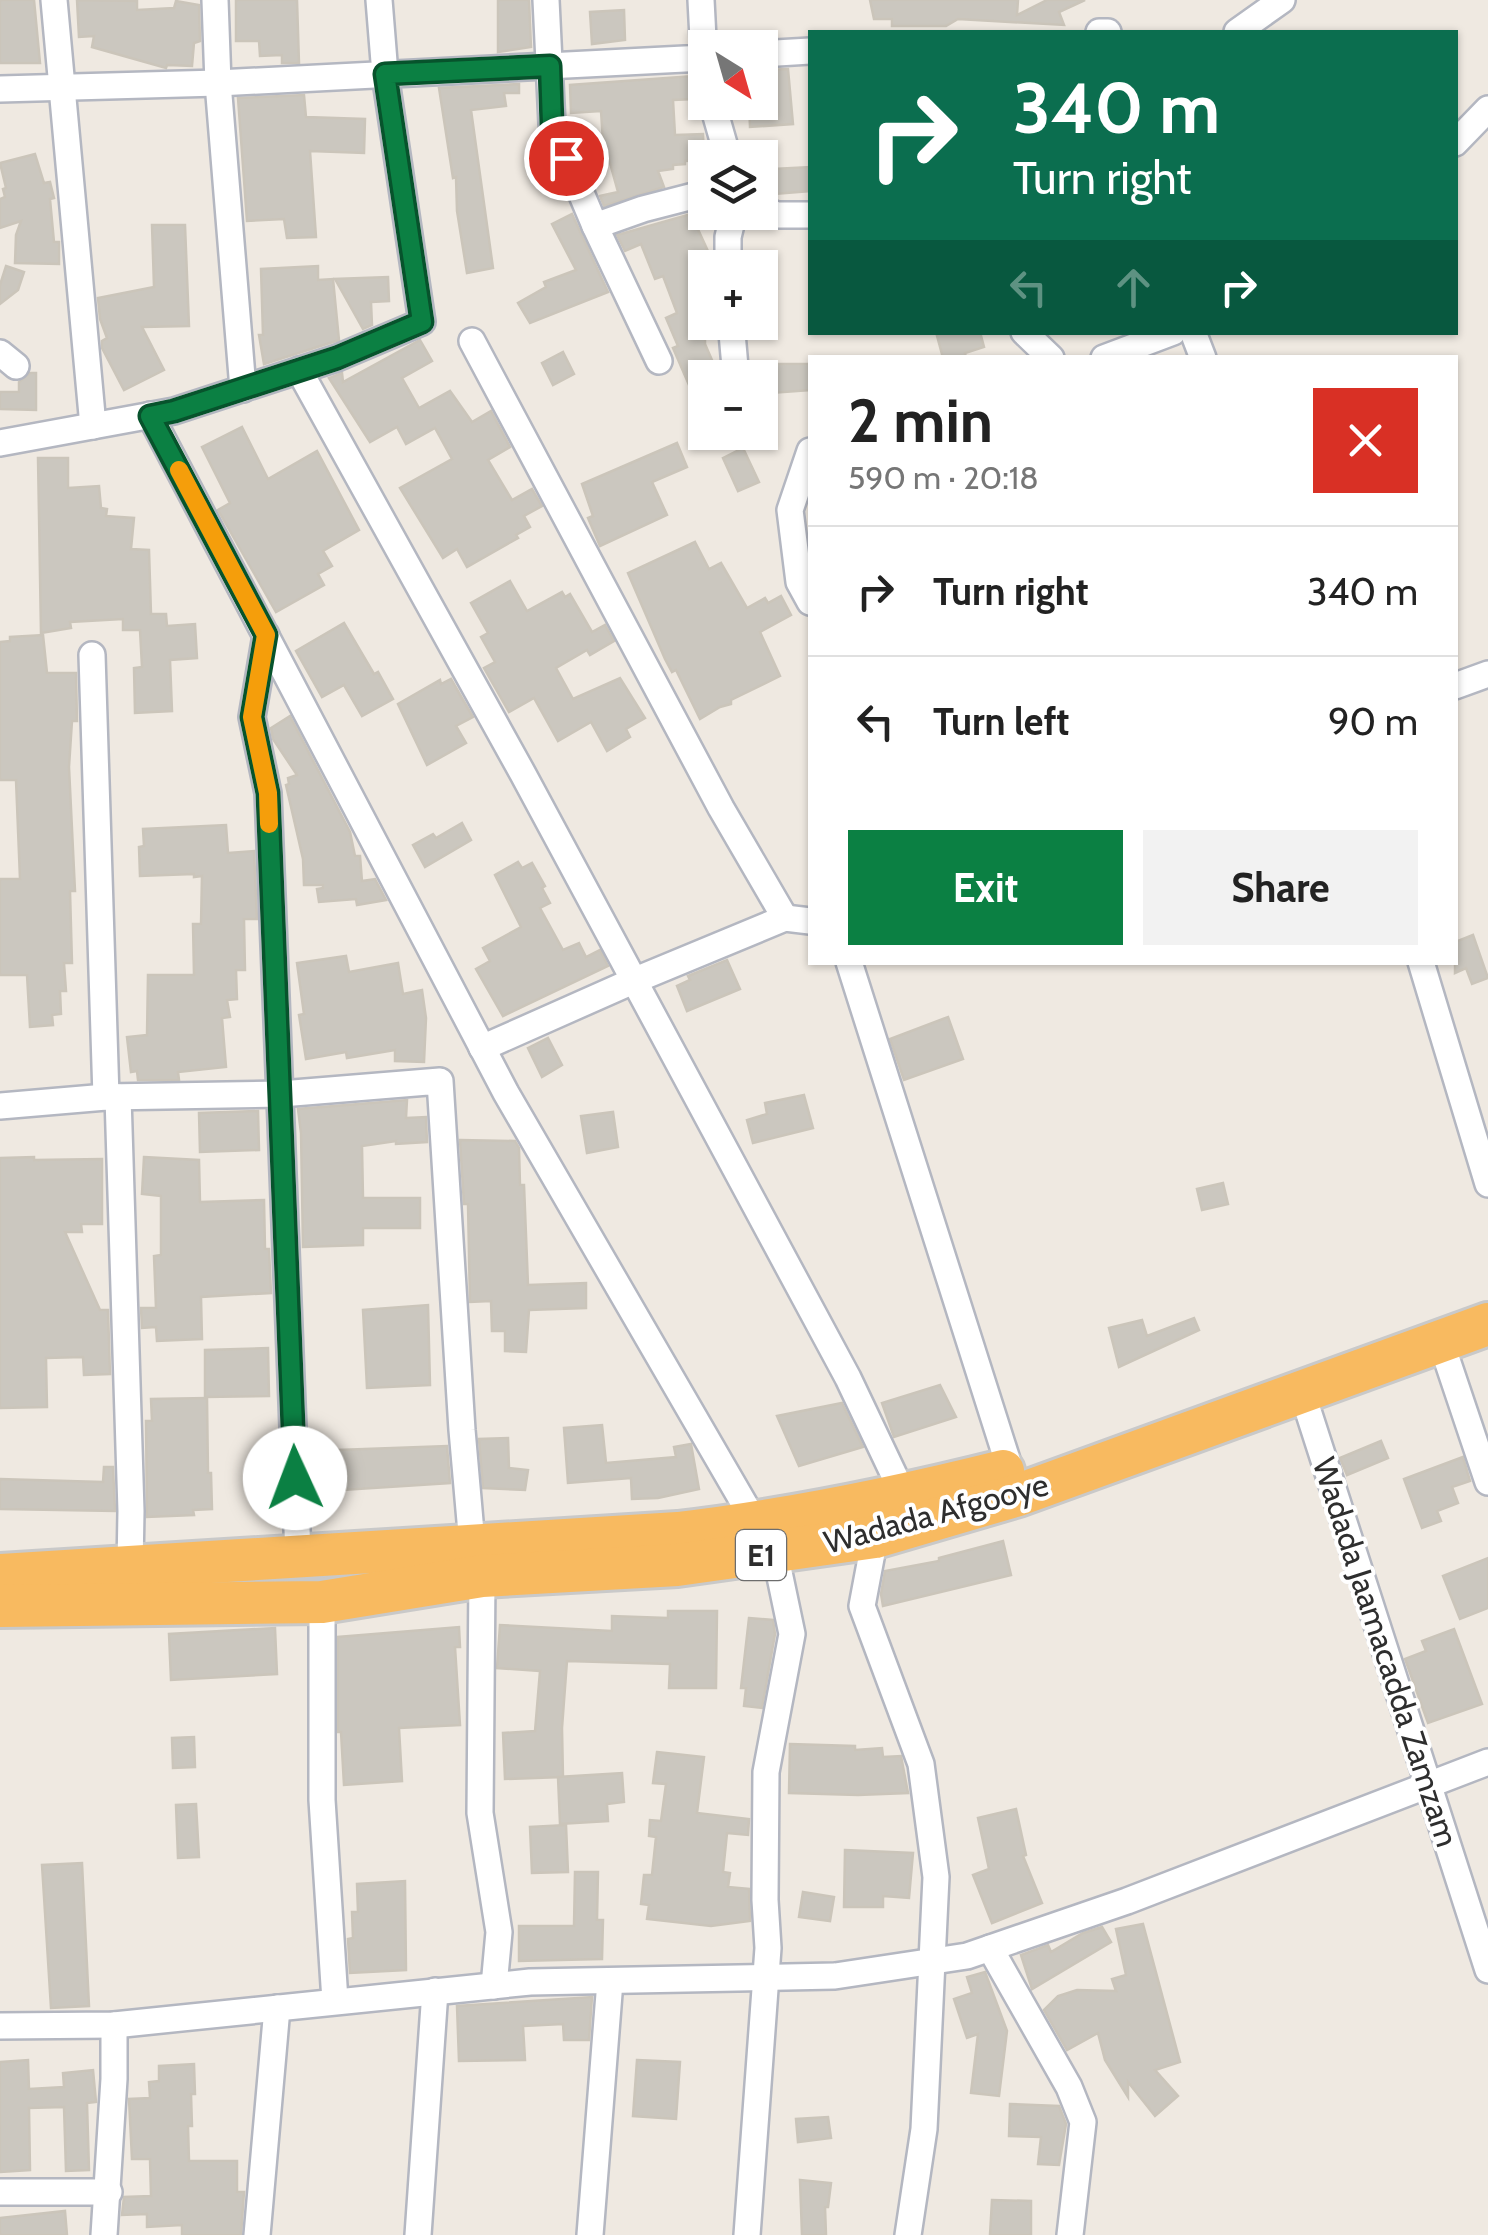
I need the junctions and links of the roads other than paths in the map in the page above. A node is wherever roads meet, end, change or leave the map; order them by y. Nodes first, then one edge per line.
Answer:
1 (54, 0) edge
2 (215, 0) edge
3 (379, 0) edge
4 (546, 0) edge
5 (700, 0) edge
6 (1282, 0) edge
7 (702, 30) edge
8 (1240, 30) edge
9 (808, 51) edge
10 (778, 53) edge
11 (688, 61) edge
12 (550, 66) junction
13 (385, 74) junction
14 (218, 83) junction
15 (64, 87) junction
16 (0, 88) edge
17 (1488, 109) edge
18 (1458, 140) edge
19 (688, 197) edge
20 (778, 215) edge
21 (808, 215) edge
22 (595, 226) junction
23 (1027, 335) edge
24 (1166, 335) edge
25 (472, 341) dead end
26 (1048, 355) edge
27 (1112, 355) edge
28 (659, 361) dead end
29 (299, 370) junction
30 (243, 389) junction
31 (150, 416) junction
32 (93, 426) junction
33 (0, 444) edge
34 (808, 457) edge
35 (808, 598) edge
36 (266, 635) junction
37 (92, 655) dead end
38 (1488, 674) edge
39 (1458, 685) edge
40 (797, 920) edge
41 (851, 965) edge
42 (1421, 965) edge
43 (633, 981) junction
44 (482, 1048) junction
45 (281, 1094) junction
46 (112, 1097) junction
47 (0, 1106) edge
48 (1488, 1184) edge
49 (1488, 1295) edge
50 (1488, 1324) edge
51 (1441, 1342) junction
52 (1302, 1392) junction
53 (1010, 1469) junction
54 (1488, 1482) edge
55 (904, 1496) junction
56 (875, 1536) junction
57 (765, 1539) junction
58 (298, 1555) junction
59 (477, 1560) junction
60 (130, 1566) junction
61 (0, 1575) edge
62 (322, 1602) junction
63 (0, 1606) edge
64 (1488, 1762) edge
65 (1429, 1784) junction
66 (990, 1948) junction
67 (932, 1962) junction
68 (1488, 1970) edge
69 (765, 1978) junction
70 (610, 1981) junction
71 (494, 1986) junction
72 (435, 1992) junction
73 (336, 2001) junction
74 (277, 2008) junction
75 (3, 2020) edge
76 (114, 2025) junction
77 (0, 2192) edge
78 (108, 2192) junction
79 (104, 2235) edge
80 (258, 2235) edge
81 (418, 2235) edge
82 (590, 2235) edge
83 (748, 2235) edge
84 (908, 2235) edge
85 (1070, 2235) edge

1 - 15 street
2 - 14 street
3 - 13 street
4 - 12 street
5 - 7 street
6 - 8 street
9 - 10 street
11 - 12 street
12 - 13 street
12 - 22 street
13 - 14 street
13 - 29 street
14 - 15 street
14 - 30 street
15 - 16 street
15 - 32 street
17 - 18 street
19 - 22 street
20 - 21 street
22 - 28 street
23 - 26 street
24 - 27 street
25 - 40 street
29 - 30 street
29 - 43 street
30 - 31 street
31 - 32 street
31 - 36 street
32 - 33 street
34 - 35 street
36 - 44 street
36 - 45 street
37 - 46 street
38 - 39 street
40 - 43 street
41 - 53 street
42 - 48 street
43 - 44 street
43 - 55 street
44 - 57 street
45 - 46 street
45 - 58 street
45 - 59 street
46 - 47 street
46 - 60 street
49 - 53 highway, Wadada Afgooye / E1
50 - 51 highway, Wadada Afgooye / E1
51 - 52 highway, Wadada Afgooye / E1
51 - 54 street
52 - 56 highway, Wadada Afgooye / E1
52 - 65 street, Wadada Jaamacadda Zamzam
53 - 55 highway, Wadada Afgooye / E1
55 - 57 highway, Wadada Afgooye / E1
56 - 57 highway, Wadada Afgooye / E1
56 - 67 street
57 - 59 highway, Wadada Afgooye / E1
57 - 69 street
58 - 59 highway, Wadada Afgooye / E1
58 - 60 highway, Wadada Afgooye / E1
59 - 62 highway, Wadada Afgooye / E1
59 - 71 street
60 - 61 highway, Wadada Afgooye / E1
62 - 63 highway, Wadada Afgooye / E1
62 - 73 street
64 - 65 street
65 - 66 street
65 - 68 street, Wadada Jaamacadda Zamzam
66 - 67 street
66 - 85 street
67 - 69 street
67 - 84 street
69 - 70 street
69 - 83 street
70 - 71 street
70 - 82 street
71 - 72 street
72 - 73 street
72 - 81 street
73 - 74 street
74 - 76 street
74 - 80 street
75 - 76 street
76 - 78 street
77 - 78 street
78 - 79 street

